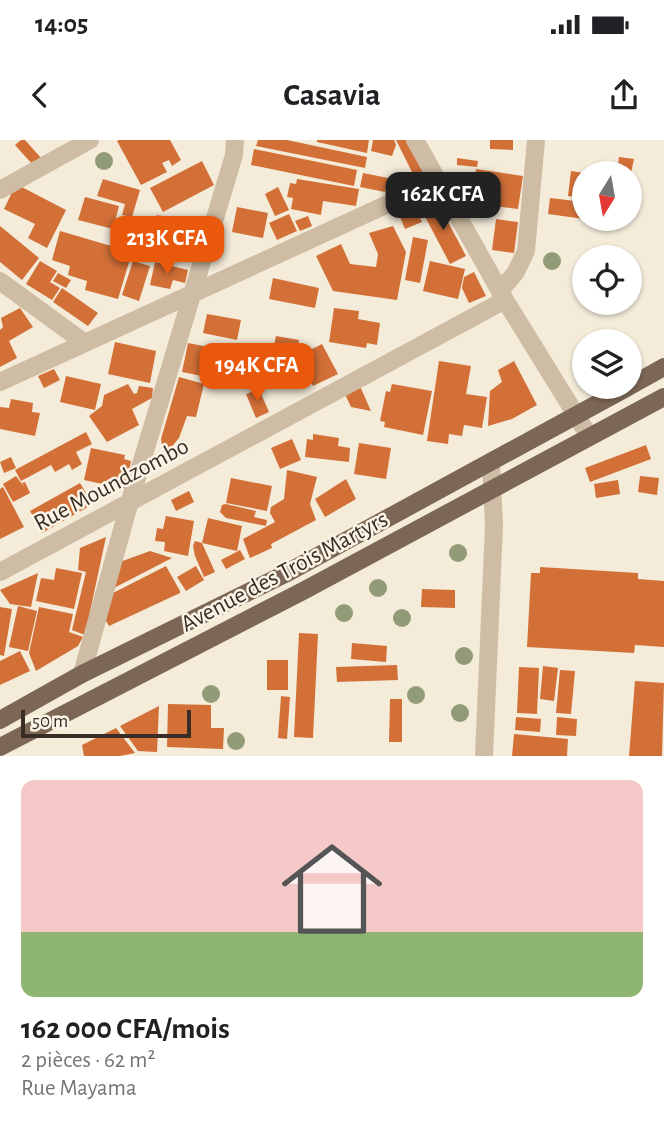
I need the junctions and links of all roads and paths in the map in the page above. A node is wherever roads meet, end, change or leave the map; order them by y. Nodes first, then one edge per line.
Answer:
1 (90, 140) edge
2 (235, 140) edge
3 (415, 140) edge
4 (536, 140) edge
5 (438, 181) junction
6 (0, 190) edge
7 (0, 281) edge
8 (192, 295) junction
9 (502, 295) junction
10 (85, 343) junction
11 (664, 368) edge
12 (642, 379) edge
13 (0, 382) edge
14 (664, 397) edge
15 (605, 399) edge
16 (576, 415) junction
17 (589, 436) junction
18 (491, 462) junction
19 (493, 487) junction
20 (130, 501) junction
21 (0, 572) edge
22 (82, 674) junction
23 (0, 720) edge
24 (0, 747) edge
25 (484, 756) edge

1 - 6 street
2 - 8 street
3 - 5 street
4 - 9 street
5 - 8 street
5 - 9 street
7 - 10 street
8 - 10 street
8 - 20 street
9 - 16 street
9 - 20 street, Rue Moundzombo
10 - 13 street
11 - 12 main road, Avenue des Trois Martyrs
14 - 17 main road, Avenue des Trois Martyrs
15 - 16 main road, Avenue des Trois Martyrs
16 - 17 street
16 - 18 main road, Avenue des Trois Martyrs
17 - 19 main road, Avenue des Trois Martyrs
18 - 19 street
18 - 22 main road, Avenue des Trois Martyrs
19 - 24 main road, Avenue des Trois Martyrs
19 - 25 street
20 - 21 street, Rue Moundzombo
20 - 22 street
22 - 23 main road, Avenue des Trois Martyrs

